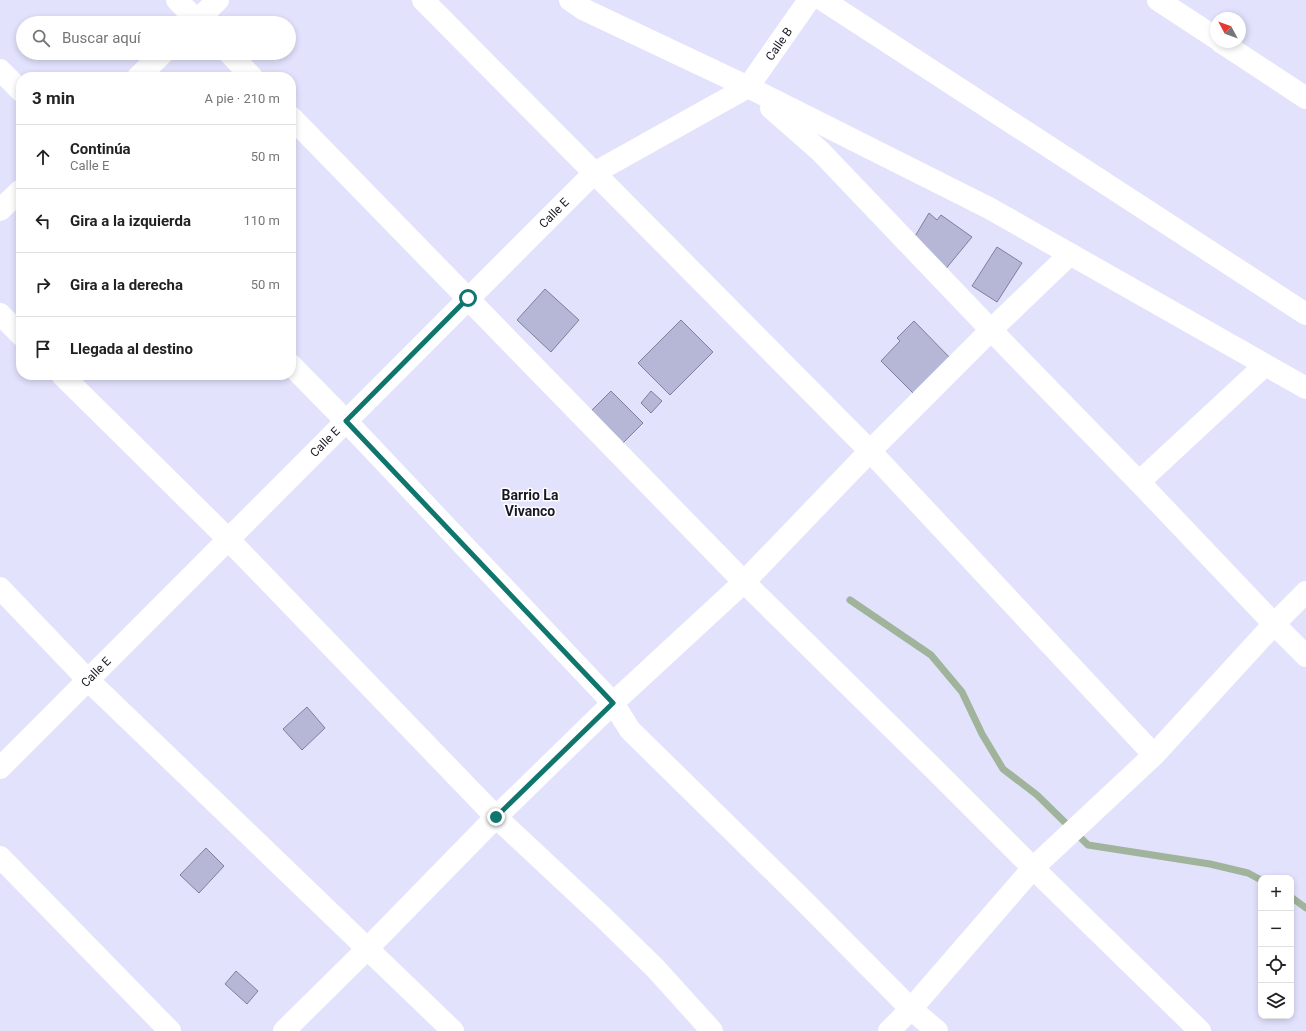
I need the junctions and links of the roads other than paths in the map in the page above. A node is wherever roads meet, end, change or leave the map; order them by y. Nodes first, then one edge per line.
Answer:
1 (177, 0) edge
2 (218, 0) edge
3 (423, 0) edge
4 (570, 0) edge
5 (809, 0) edge
6 (824, 0) edge
7 (1158, 0) edge
8 (191, 16) edge
9 (202, 16) edge
10 (1210, 34) edge
11 (1230, 48) edge
12 (156, 60) edge
13 (236, 60) edge
14 (0, 70) edge
15 (143, 72) edge
16 (247, 72) edge
17 (16, 86) edge
18 (748, 88) junction
19 (1306, 98) edge
20 (296, 122) edge
21 (594, 173) junction
22 (16, 195) edge
23 (0, 210) edge
24 (1070, 254) junction
25 (468, 298) junction
26 (0, 314) edge
27 (1306, 314) edge
28 (16, 330) edge
29 (991, 330) junction
30 (1264, 366) junction
31 (296, 370) edge
32 (67, 380) edge
33 (1306, 388) edge
34 (346, 421) junction
35 (870, 451) junction
36 (1139, 482) junction
37 (228, 539) junction
38 (744, 582) junction
39 (0, 588) edge
40 (1306, 592) edge
41 (1274, 624) junction
42 (1306, 656) edge
43 (88, 680) junction
44 (613, 703) junction
45 (1154, 755) junction
46 (0, 768) edge
47 (496, 817) junction
48 (0, 856) edge
49 (1033, 868) junction
50 (367, 949) junction
51 (911, 1009) junction
52 (170, 1031) edge
53 (284, 1031) edge
54 (453, 1031) edge
55 (712, 1031) edge
56 (889, 1031) edge
57 (937, 1031) edge
58 (1200, 1031) edge

1 - 8 street
2 - 9 street
3 - 21 street
4 - 18 street
5 - 18 street, Calle B
6 - 27 street
7 - 10 street
11 - 19 street
12 - 15 street
13 - 16 street
14 - 17 street
18 - 21 street, Calle E
18 - 24 street
18 - 29 street
20 - 25 street
21 - 25 street, Calle E
21 - 35 street
22 - 23 street
24 - 29 street
24 - 30 street
25 - 34 street, Calle E
25 - 38 street
26 - 28 street
29 - 35 street
29 - 36 street
30 - 33 street
30 - 36 street
31 - 34 street
32 - 37 street
34 - 37 street, Calle E
34 - 44 street
35 - 38 street
35 - 45 street
36 - 41 street
37 - 43 street, Calle E
37 - 47 street
38 - 44 street
38 - 49 street
39 - 43 street
40 - 41 street
41 - 42 street
41 - 45 street
43 - 46 street, Calle E
43 - 50 street
44 - 47 street
44 - 51 street
45 - 49 street
47 - 50 street
47 - 55 street
48 - 52 street
49 - 51 street
49 - 58 street
50 - 53 street
50 - 54 street
51 - 56 street
51 - 57 street

